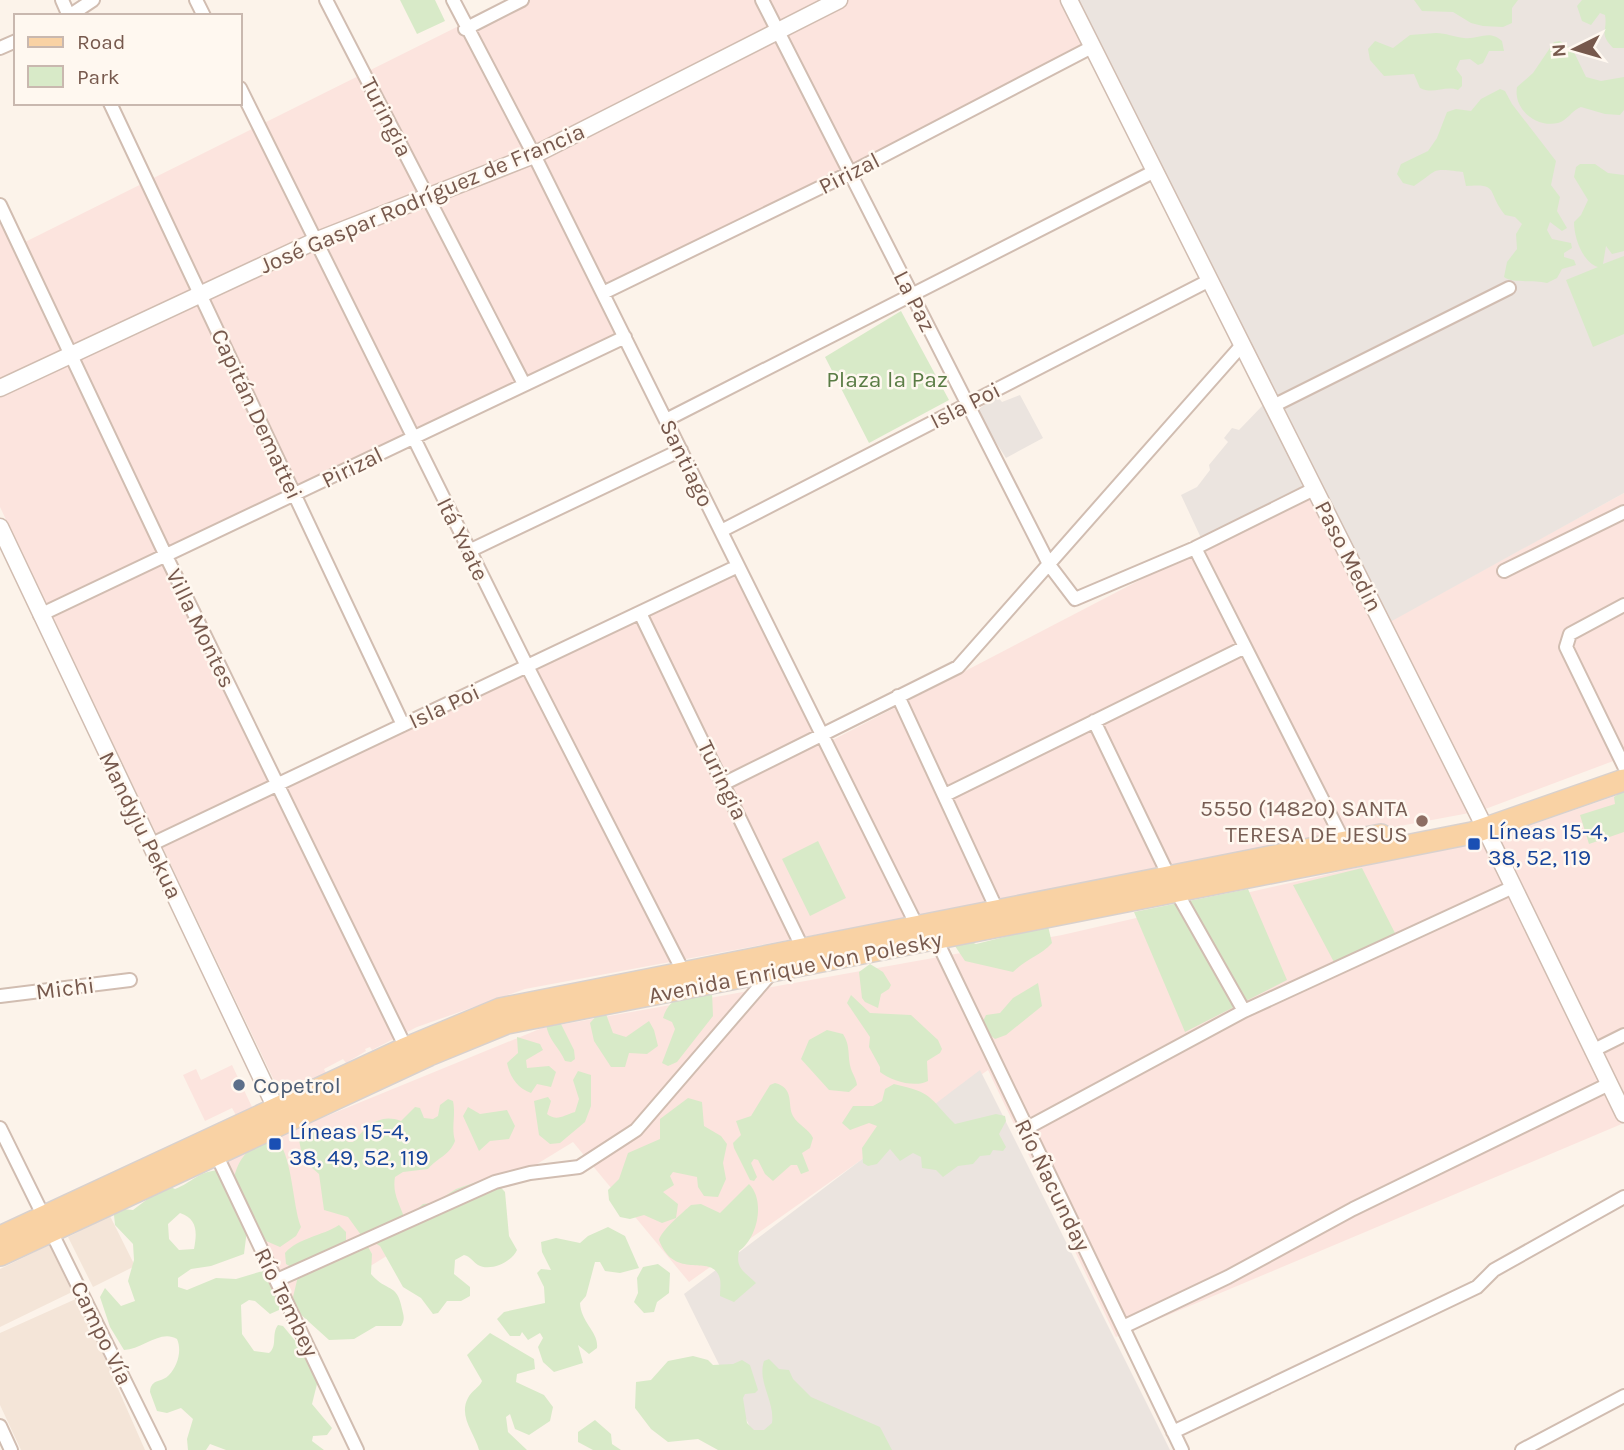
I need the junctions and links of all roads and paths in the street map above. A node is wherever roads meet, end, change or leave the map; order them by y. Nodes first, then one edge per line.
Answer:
1 (93, 0) edge
2 (326, 0) edge
3 (453, 0) edge
4 (522, 0) edge
5 (762, 0) edge
6 (839, 0) edge
7 (1069, 0) edge
8 (72, 14) edge
9 (465, 29) junction
10 (778, 31) junction
11 (1093, 47) junction
12 (242, 92) edge
13 (111, 105) edge
14 (534, 155) junction
15 (1155, 172) junction
16 (850, 173) junction
17 (428, 197) junction
18 (0, 205) edge
19 (315, 241) junction
20 (1210, 280) junction
21 (1509, 288) dead end
22 (603, 293) junction
23 (912, 295) junction
24 (201, 296) junction
25 (625, 337) junction
26 (1242, 345) junction
27 (72, 357) junction
28 (524, 384) junction
29 (0, 388) edge
30 (968, 404) junction
31 (1273, 406) junction
32 (666, 420) junction
33 (413, 437) junction
34 (681, 450) junction
35 (1314, 489) junction
36 (295, 494) junction
37 (1624, 512) edge
38 (0, 527) edge
39 (721, 531) junction
40 (1195, 548) junction
41 (469, 551) junction
42 (166, 556) junction
43 (1050, 565) junction
44 (738, 566) junction
45 (1504, 571) dead end
46 (1624, 605) edge
47 (640, 613) junction
48 (40, 615) junction
49 (1243, 648) junction
50 (527, 666) junction
51 (898, 696) junction
52 (1094, 721) junction
53 (403, 725) junction
54 (822, 734) junction
55 (1624, 765) edge
56 (1624, 780) edge
57 (725, 783) junction
58 (278, 785) junction
59 (945, 795) junction
60 (1482, 823) junction
61 (150, 845) junction
62 (1348, 849) junction
63 (1174, 883) junction
64 (1511, 888) junction
65 (998, 912) junction
66 (927, 934) junction
67 (803, 949) junction
68 (774, 971) junction
69 (687, 979) junction
70 (130, 980) dead end
71 (0, 996) edge
72 (1244, 1011) junction
73 (1624, 1035) edge
74 (407, 1048) junction
75 (1592, 1051) junction
76 (1609, 1084) junction
77 (1624, 1114) edge
78 (279, 1115) junction
79 (0, 1128) edge
80 (1025, 1129) junction
81 (216, 1154) junction
82 (1624, 1197) edge
83 (48, 1223) junction
84 (0, 1237) edge
85 (0, 1255) edge
86 (276, 1280) junction
87 (1123, 1327) junction
88 (1624, 1396) edge
89 (0, 1426) edge
90 (1173, 1432) junction
91 (11, 1450) edge
92 (159, 1450) edge
93 (357, 1450) edge
94 (1182, 1450) edge
95 (1522, 1450) edge

1 - 8 street
2 - 17 street, Turingia
3 - 9 street, Santiago
4 - 9 street
5 - 10 street, La Paz
6 - 10 street, José Gaspar Rodríguez de Francia
7 - 11 street, Paso Medin
9 - 14 street, Santiago
10 - 14 street, José Gaspar Rodríguez de Francia
10 - 16 street, La Paz
11 - 15 street, Paso Medin
11 - 16 street, Pirizal
12 - 19 street, Itá Yvate
13 - 24 street, Capitán Demattei
14 - 17 street, José Gaspar Rodríguez de Francia
14 - 22 street, Santiago
15 - 20 street, Paso Medin
15 - 23 street
16 - 22 street, Pirizal
16 - 23 street, La Paz
17 - 19 street, José Gaspar Rodríguez de Francia
17 - 28 street, Turingia
18 - 27 street, Villa Montes
19 - 24 street, José Gaspar Rodríguez de Francia
19 - 33 street, Itá Yvate
20 - 26 street, Paso Medin
20 - 30 street, Isla Poi
21 - 31 street
22 - 25 street, Santiago
23 - 30 street, La Paz
23 - 32 street
24 - 27 street, José Gaspar Rodríguez de Francia
24 - 36 street, Capitán Demattei
25 - 28 street, Pirizal
25 - 32 street, Santiago
26 - 31 street, Paso Medin
26 - 43 street
27 - 29 street, José Gaspar Rodríguez de Francia
27 - 42 street, Villa Montes
28 - 33 street, Pirizal
30 - 39 street, Isla Poi
30 - 43 street, La Paz
31 - 35 street, Paso Medin
32 - 34 street, Santiago
33 - 36 street, Pirizal
33 - 41 street, Itá Yvate
34 - 39 street, Santiago
34 - 41 street
35 - 40 street
35 - 60 street, Paso Medin
36 - 42 street, Pirizal
36 - 53 street, Capitán Demattei
37 - 45 street
38 - 48 street, Mandyju Pekua
39 - 44 street, Santiago
40 - 43 street, La Paz
40 - 49 street
41 - 50 street, Itá Yvate
42 - 48 street, Pirizal
42 - 58 street, Villa Montes
43 - 51 street
44 - 47 street, Isla Poi
44 - 54 street, Santiago
46 - 55 street
47 - 50 street, Isla Poi
47 - 57 street, Turingia
48 - 61 street, Mandyju Pekua
49 - 52 street
49 - 62 street
50 - 53 street, Isla Poi
50 - 69 street, Itá Yvate
51 - 54 street
51 - 59 street
52 - 59 street
52 - 63 street
53 - 58 street, Isla Poi
54 - 57 street
54 - 66 street, Santiago
55 - 60 main road, Avenida Enrique Von Polesky
56 - 60 main road, Avenida Enrique Von Polesky
57 - 67 street, Turingia
58 - 61 street, Isla Poi
58 - 74 street, Villa Montes
59 - 65 street
60 - 62 main road, Avenida Enrique Von Polesky
60 - 64 street, Paso Medin
61 - 78 street, Mandyju Pekua
62 - 63 main road, Avenida Enrique Von Polesky
63 - 65 main road, Avenida Enrique Von Polesky
63 - 66 main road, Avenida Enrique Von Polesky
63 - 72 street
64 - 72 street
64 - 75 street, Paso Medin
65 - 66 main road, Avenida Enrique Von Polesky
66 - 67 main road, Avenida Enrique Von Polesky
66 - 68 main road, Avenida Enrique Von Polesky
66 - 80 street, Río Ñacunday
67 - 69 main road, Avenida Enrique Von Polesky
68 - 69 main road, Avenida Enrique Von Polesky
68 - 86 street
69 - 74 main road, Avenida Enrique Von Polesky
69 - 78 main road, Avenida Enrique Von Polesky
70 - 71 street, Michi
72 - 80 street
73 - 75 street
74 - 78 main road, Avenida Enrique Von Polesky
75 - 76 street, Paso Medin
76 - 77 street, Paso Medin
76 - 87 street
78 - 81 main road, Avenida Enrique Von Polesky
78 - 83 main road, Avenida Enrique Von Polesky
79 - 83 street, Campo Vía
80 - 87 street, Río Ñacunday
81 - 83 main road, Avenida Enrique Von Polesky
81 - 86 street, Río Tembey
82 - 90 street
83 - 84 main road, Avenida Enrique Von Polesky
83 - 85 main road, Avenida Enrique Von Polesky
83 - 92 street, Campo Vía
86 - 93 street, Río Tembey
87 - 90 street, Río Ñacunday
88 - 95 street
89 - 91 street
90 - 94 street, Río Ñacunday

